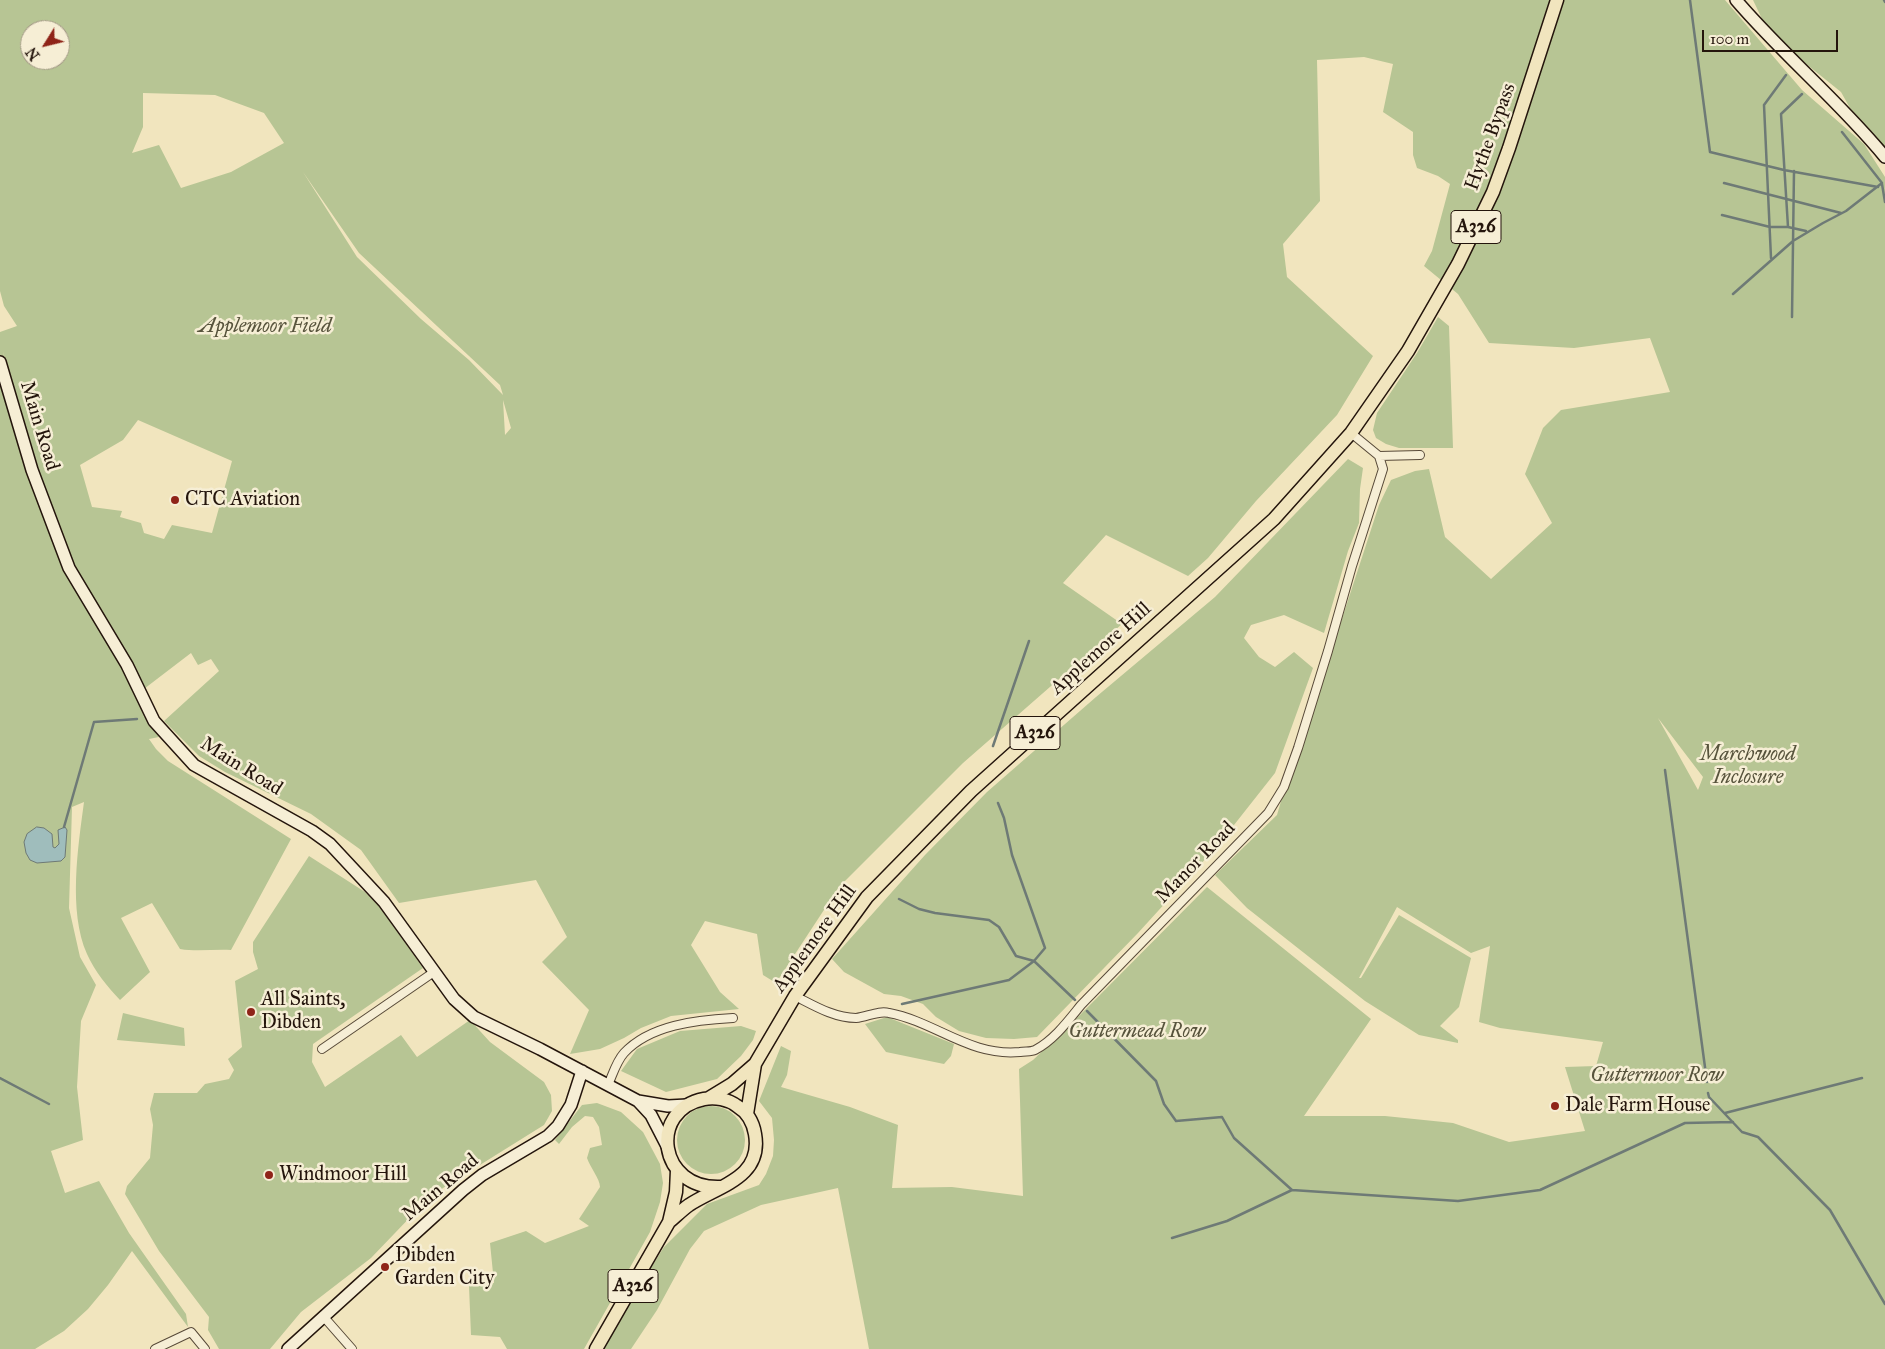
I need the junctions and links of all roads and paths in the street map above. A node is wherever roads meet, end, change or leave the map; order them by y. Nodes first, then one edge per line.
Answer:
1 (1558, 0) edge
2 (1736, 0) edge
3 (1885, 157) edge
4 (0, 362) edge
5 (1351, 433) junction
6 (1420, 455) dead end
7 (1379, 456) junction
8 (434, 972) junction
9 (794, 996) junction
10 (733, 1018) dead end
11 (322, 1049) dead end
12 (755, 1064) junction
13 (582, 1071) junction
14 (608, 1085) junction
15 (709, 1098) junction
16 (638, 1101) junction
17 (687, 1105) junction
18 (747, 1114) junction
19 (667, 1146) junction
20 (676, 1170) junction
21 (721, 1187) junction
22 (669, 1222) junction
23 (323, 1316) junction
24 (155, 1349) edge
25 (206, 1349) edge
26 (288, 1349) edge
27 (352, 1349) edge
28 (596, 1349) edge

1 - 5 main road, Hythe Bypass / A326
2 - 3 street
4 - 8 street, Main Road
5 - 7 street
5 - 9 main road, Applemore Hill / A326
6 - 7 street
7 - 9 street, Manor Road
8 - 11 street
8 - 13 street, Main Road
9 - 12 main road, Applemore Hill / A326
10 - 14 street
12 - 15 main road, Applemore Hill / A326
12 - 18 main road, Applemore Hill / A326
13 - 14 street, Main Road
13 - 23 street, Main Road
14 - 16 street, Main Road
15 - 17 main road
15 - 18 main road
16 - 17 street, Main Road
16 - 19 street, Main Road
17 - 19 main road
18 - 21 main road
19 - 20 main road
20 - 21 main road
20 - 22 main road, A326
21 - 22 main road, A326
22 - 28 main road, A326
23 - 26 street, Main Road
23 - 27 street
24 - 25 street

